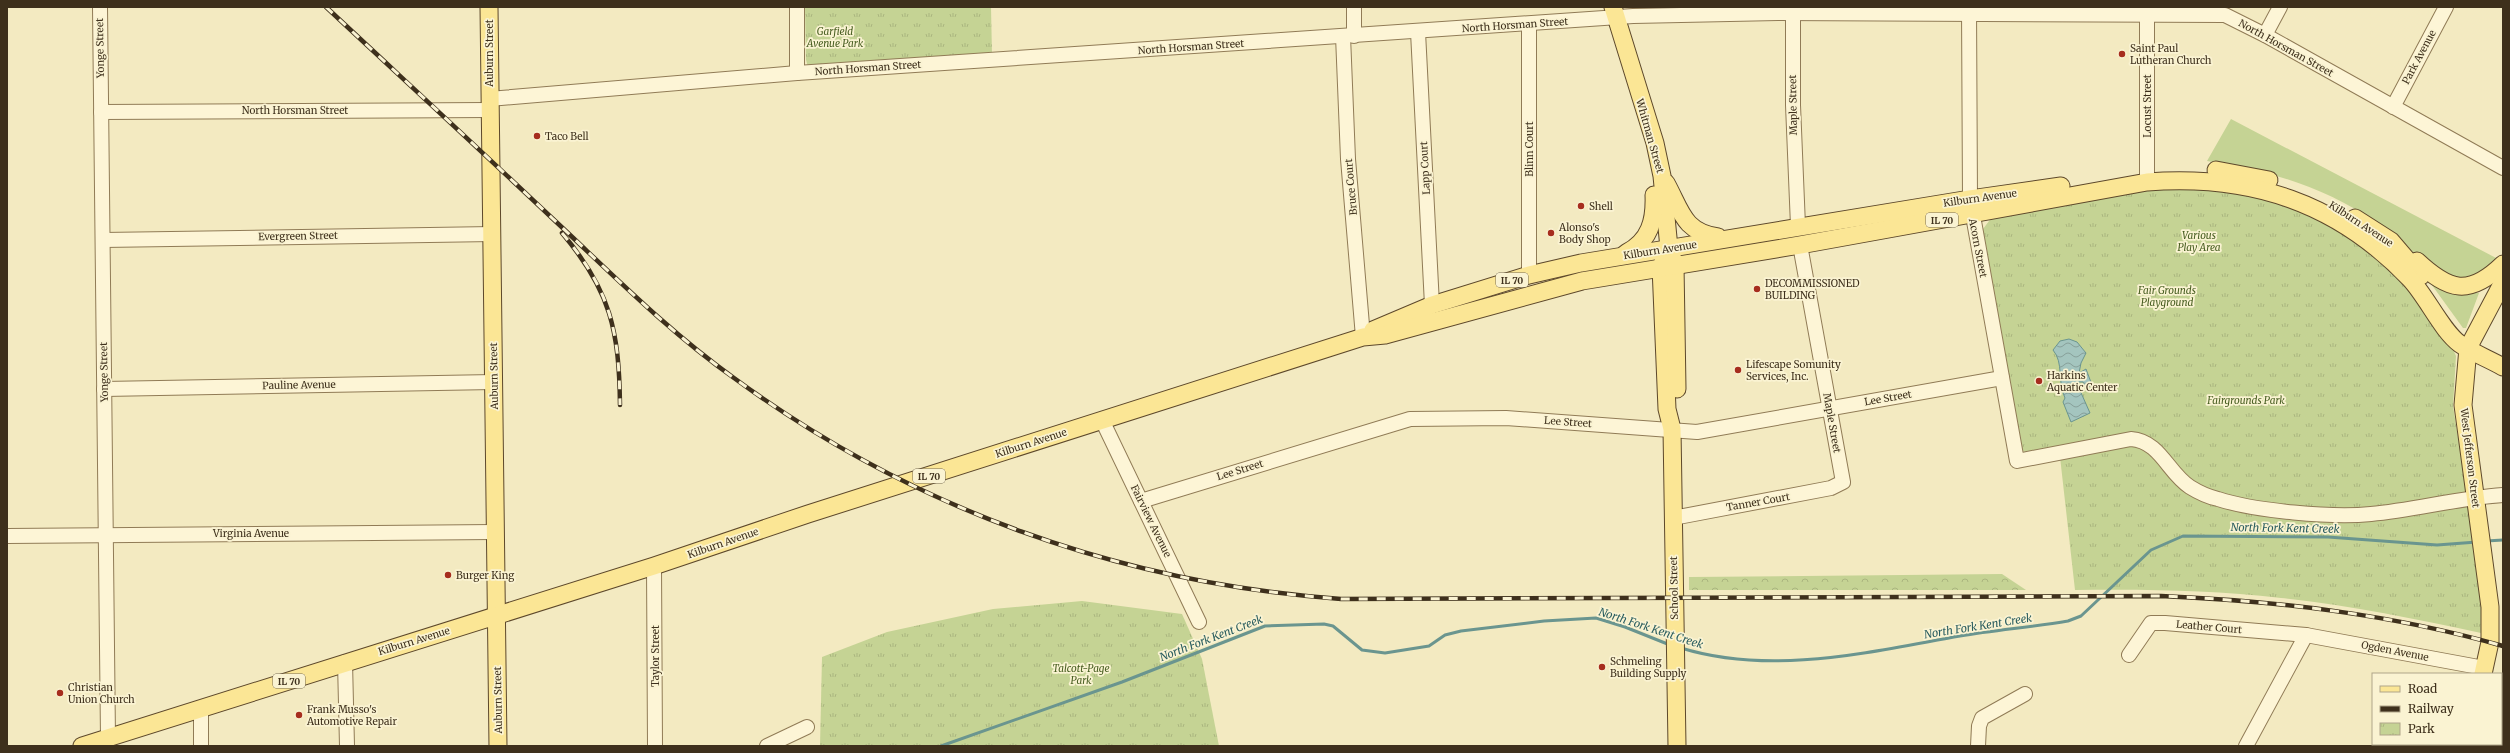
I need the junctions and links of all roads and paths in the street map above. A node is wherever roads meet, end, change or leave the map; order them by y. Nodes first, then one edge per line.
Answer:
1 (100, 7) edge
2 (489, 7) edge
3 (797, 7) edge
4 (1354, 7) edge
5 (2280, 7) edge
6 (2446, 7) edge
7 (1793, 10) edge
8 (1969, 10) edge
9 (2147, 10) edge
10 (1614, 12) edge
11 (1529, 24) junction
12 (1418, 32) junction
13 (2265, 35) junction
14 (1348, 36) junction
15 (797, 73) junction
16 (489, 105) junction
17 (1642, 106) junction
18 (2393, 107) junction
19 (101, 112) junction
20 (2503, 168) edge
21 (1662, 176) junction
22 (2147, 176) junction
23 (1971, 207) junction
24 (1798, 226) junction
25 (493, 234) junction
26 (1728, 238) junction
27 (103, 240) junction
28 (2391, 241) junction
29 (1800, 245) junction
30 (1669, 248) junction
31 (1621, 256) junction
32 (1712, 259) junction
33 (2503, 264) edge
34 (1668, 266) junction
35 (1529, 274) junction
36 (1619, 274) junction
37 (2503, 282) edge
38 (1432, 304) junction
39 (1670, 309) junction
40 (1363, 337) junction
41 (2468, 348) junction
42 (2503, 367) edge
43 (2002, 378) junction
44 (494, 382) junction
45 (104, 389) junction
46 (1829, 408) junction
47 (1102, 420) junction
48 (1672, 429) junction
49 (1842, 482) joint
50 (2503, 495) edge
51 (2475, 497) junction
52 (1142, 501) junction
53 (1673, 518) junction
54 (495, 532) junction
55 (106, 534) junction
56 (7, 536) edge
57 (654, 566) junction
58 (496, 616) junction
59 (1199, 622) dead end
60 (2306, 635) junction
61 (2129, 655) dead end
62 (345, 662) junction
63 (2483, 671) edge
64 (2025, 694) dead end
65 (201, 709) junction
66 (807, 727) dead end
67 (108, 738) junction
68 (82, 746) edge
69 (201, 746) edge
70 (347, 746) edge
71 (498, 746) edge
72 (655, 746) edge
73 (766, 746) edge
74 (1677, 746) edge
75 (1978, 746) edge
76 (2246, 746) edge

1 - 19 street, Yonge Street
2 - 16 main road, Auburn Street
3 - 15 street
4 - 14 street, Bruce Court
5 - 13 street
6 - 18 street, Park Avenue
7 - 8 street, North Horsman Street
7 - 10 street, North Horsman Street
7 - 24 street, Maple Street
8 - 9 street, North Horsman Street
8 - 23 street, Acorn Street
9 - 13 street, North Horsman Street
9 - 22 street, Locust Street
10 - 11 street, North Horsman Street
10 - 17 main road, Whitman Street
11 - 12 street, North Horsman Street
11 - 35 street, Blinn Court
12 - 14 street, North Horsman Street
12 - 38 street, Lapp Court
13 - 18 street, North Horsman Street
14 - 15 street, North Horsman Street
14 - 40 street, Bruce Court
15 - 16 street, North Horsman Street
16 - 19 street, North Horsman Street
16 - 25 main road, Auburn Street
17 - 21 main road, Whitman Street
17 - 31 main road
18 - 20 street, North Horsman Street
19 - 27 street, Yonge Street
21 - 26 main road
21 - 30 main road, Whitman Street
22 - 23 main road, Kilburn Avenue / IL 70
22 - 28 main road, Kilburn Avenue / IL 70
22 - 41 main road, Kilburn Avenue / IL 70
23 - 24 main road, Kilburn Avenue / IL 70
23 - 29 main road, Kilburn Avenue / IL 70
23 - 43 street, Acorn Street
24 - 26 main road, Kilburn Avenue / IL 70
25 - 27 street, Evergreen Street
25 - 44 main road, Auburn Street
26 - 30 main road, Kilburn Avenue / IL 70
27 - 45 street, Yonge Street
28 - 33 main road
28 - 41 main road, Kilburn Avenue / IL 70
29 - 32 main road, Kilburn Avenue / IL 70
29 - 46 street, Maple Street
30 - 31 main road, Kilburn Avenue / IL 70
30 - 34 main road, School Street
31 - 35 main road, Kilburn Avenue / IL 70
32 - 34 main road, Kilburn Avenue / IL 70
32 - 39 main road
34 - 36 main road, Kilburn Avenue / IL 70
34 - 39 main road, School Street
35 - 38 main road, Kilburn Avenue / IL 70
36 - 39 main road
36 - 40 main road, Kilburn Avenue / IL 70
37 - 41 main road, West Jefferson Street
38 - 40 main road, Kilburn Avenue / IL 70
39 - 48 main road, School Street
40 - 47 main road, Kilburn Avenue / IL 70
41 - 42 main road, Kilburn Avenue / IL 70
41 - 51 main road, West Jefferson Street
43 - 46 street, Lee Street
43 - 51 street, Acorn Street
44 - 45 street, Pauline Avenue
44 - 54 main road, Auburn Street
45 - 55 street, Yonge Street
46 - 48 street, Lee Street
46 - 49 street, Maple Street
47 - 52 street, Fairview Avenue
47 - 57 main road, Kilburn Avenue / IL 70
48 - 52 street, Lee Street
48 - 53 main road, School Street
49 - 53 street, Tanner Court
50 - 51 street
51 - 63 main road, West Jefferson Street
52 - 59 street, Fairview Avenue
53 - 74 main road, School Street
54 - 55 street, Virginia Avenue
54 - 58 main road, Auburn Street
55 - 56 street, Virginia Avenue
55 - 67 street, Yonge Street
57 - 58 main road, Kilburn Avenue / IL 70
57 - 72 street, Taylor Street
58 - 62 main road, Kilburn Avenue / IL 70
58 - 71 main road, Auburn Street
60 - 61 street, Leather Court
60 - 63 street, Ogden Avenue
60 - 76 street
62 - 65 main road, Kilburn Avenue / IL 70
62 - 70 street
64 - 75 street
65 - 67 main road, Kilburn Avenue / IL 70
65 - 69 street
66 - 73 street
67 - 68 main road, Kilburn Avenue / IL 70

